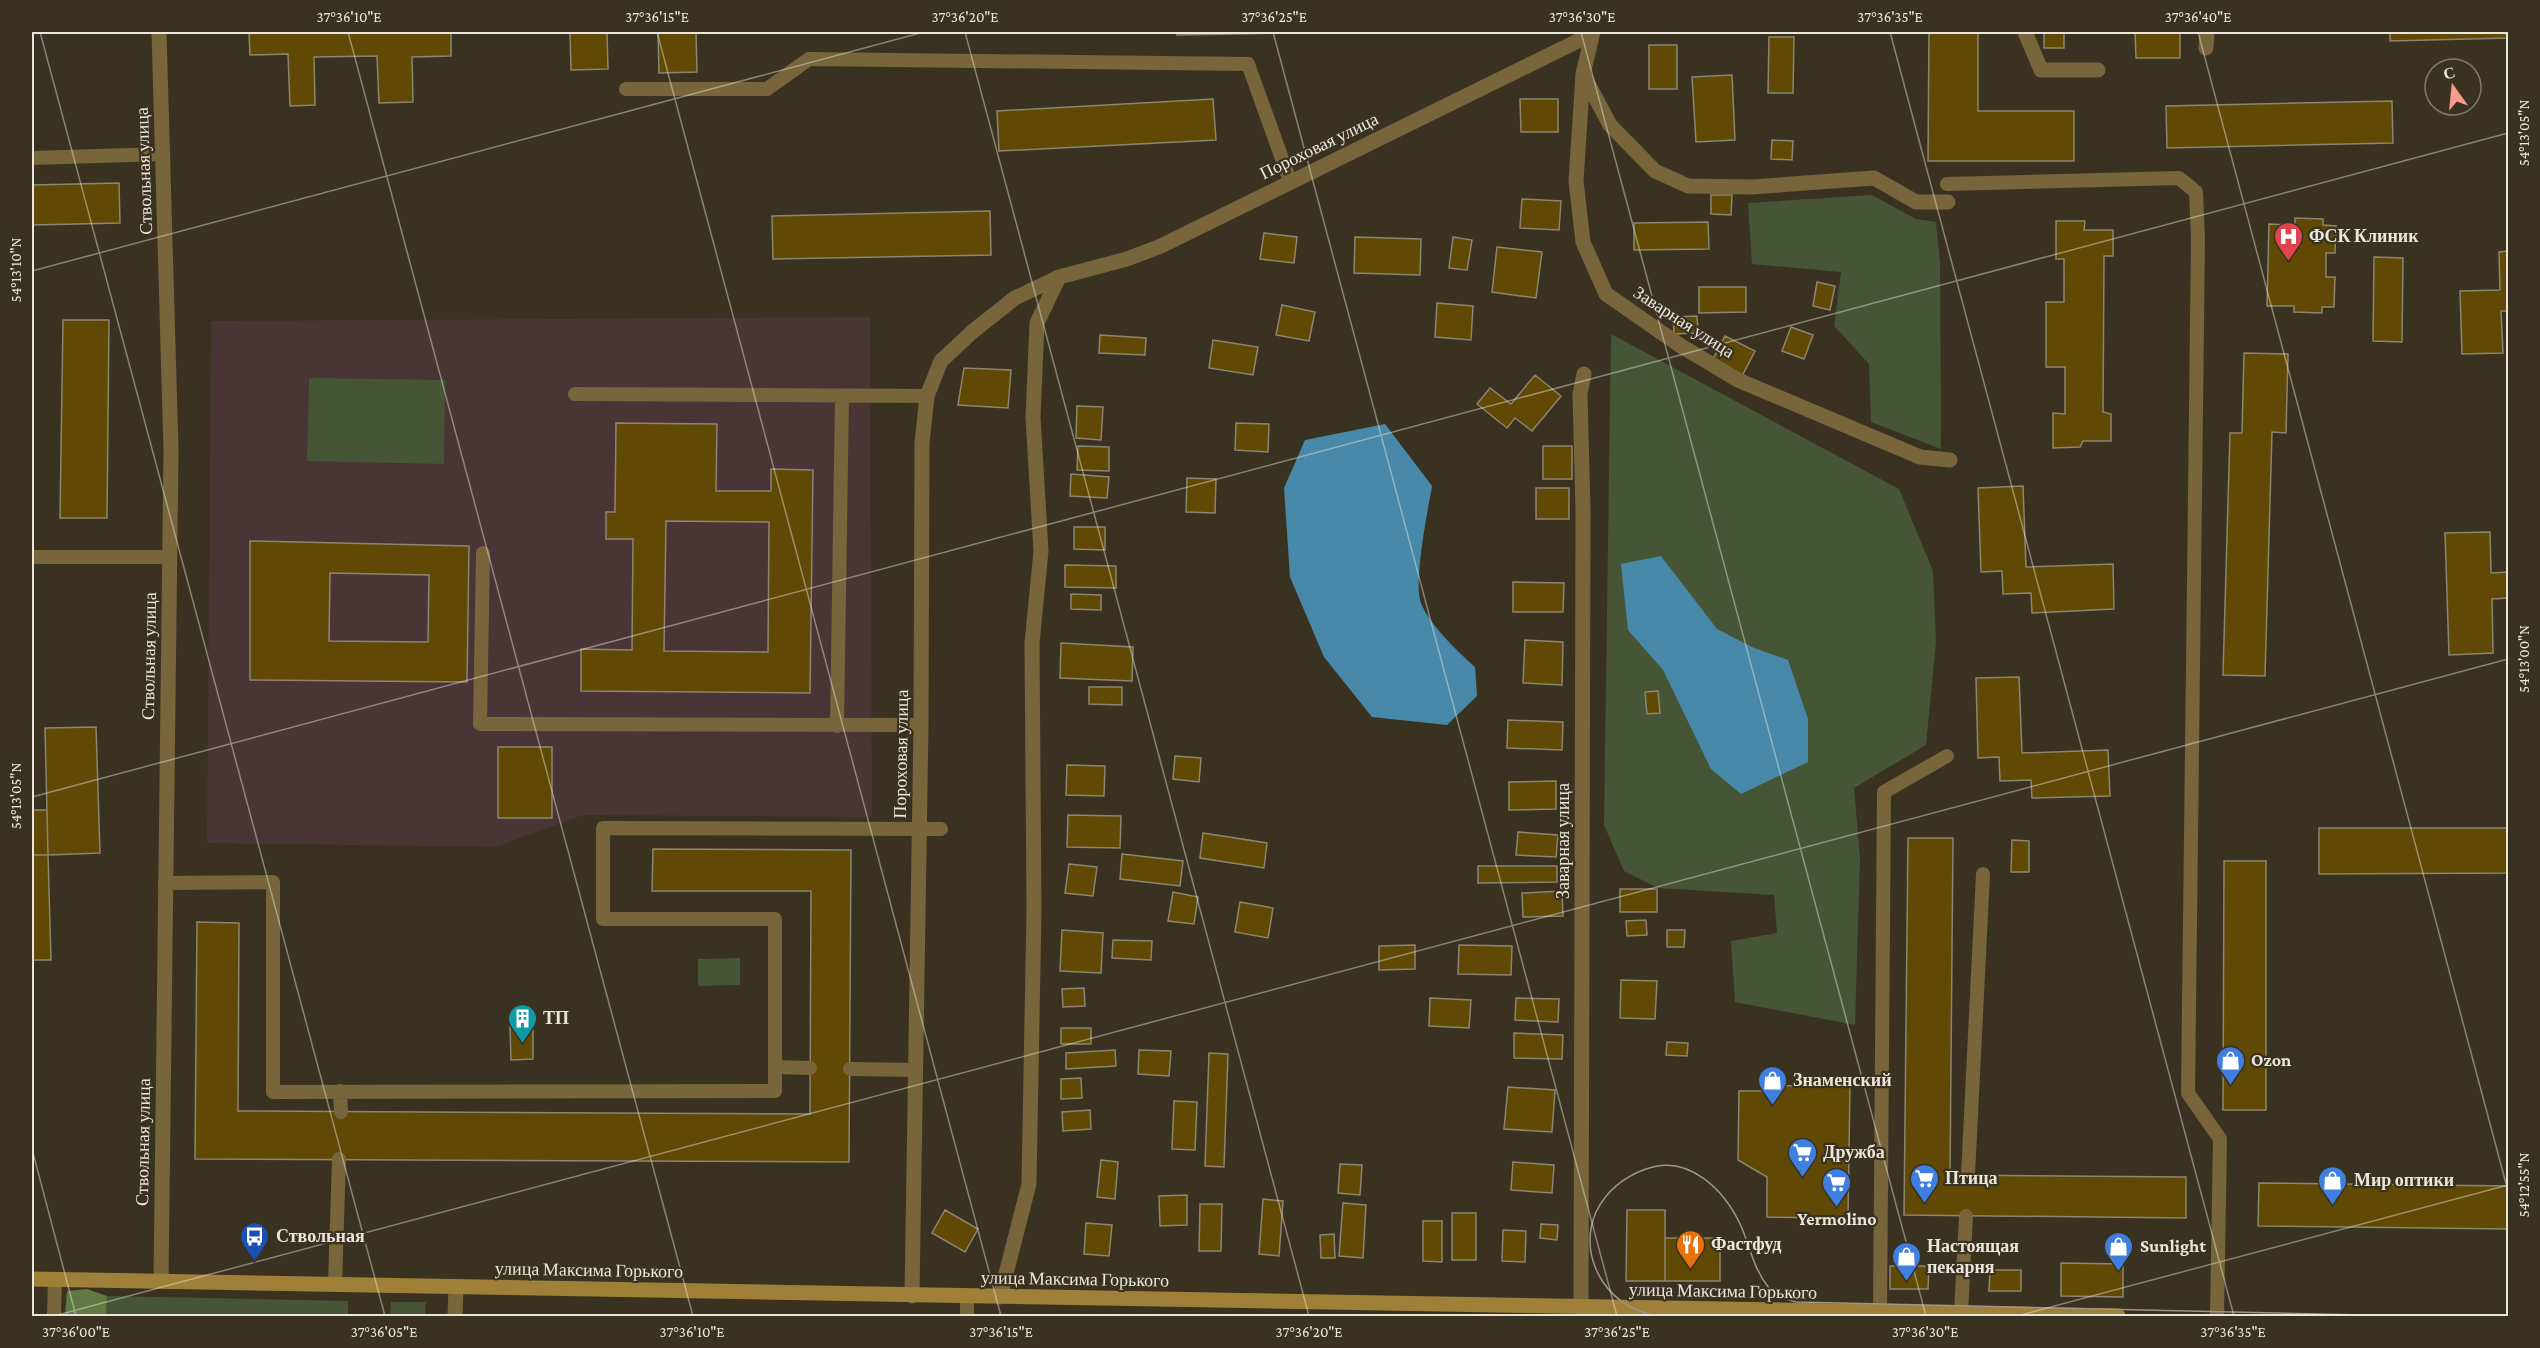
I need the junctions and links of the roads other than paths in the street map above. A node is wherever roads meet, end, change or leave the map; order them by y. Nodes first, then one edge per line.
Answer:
1 (159, 32) edge
2 (2025, 32) edge
3 (2207, 32) edge
4 (1591, 33) edge
5 (2206, 48) dead end
6 (2098, 70) dead end
7 (1583, 74) junction
8 (626, 89) dead end
9 (163, 154) junction
10 (32, 158) edge
11 (1290, 181) junction
12 (1947, 184) dead end
13 (1948, 202) dead end
14 (1059, 277) junction
15 (1584, 374) dead end
16 (575, 394) dead end
17 (843, 396) junction
18 (927, 396) junction
19 (1950, 460) dead end
20 (483, 553) dead end
21 (32, 557) edge
22 (170, 557) junction
23 (837, 726) junction
24 (921, 726) junction
25 (1947, 756) dead end
26 (920, 828) junction
27 (941, 829) dead end
28 (1983, 874) dead end
29 (165, 883) junction
30 (775, 1067) junction
31 (810, 1068) dead end
32 (850, 1069) dead end
33 (916, 1070) junction
34 (340, 1091) junction
35 (340, 1112) dead end
36 (339, 1159) dead end
37 (1968, 1175) dead end
38 (1966, 1216) dead end
39 (32, 1279) edge
40 (55, 1279) junction
41 (161, 1281) junction
42 (335, 1284) junction
43 (456, 1287) junction
44 (912, 1296) junction
45 (967, 1297) junction
46 (1000, 1297) junction
47 (1581, 1308) junction
48 (1405, 1311) edge
49 (1880, 1312) junction
50 (1961, 1313) junction
51 (54, 1317) edge
52 (455, 1317) edge
53 (967, 1317) edge
54 (2118, 1317) edge
55 (2217, 1317) edge

1 - 9 street, Ствольная улица
2 - 6 street
3 - 5 street
4 - 7 street, Заварная улица
4 - 11 street, Пороховая улица
7 - 13 street
7 - 19 street, Заварная улица
8 - 11 lane
9 - 10 lane
9 - 22 street, Ствольная улица
11 - 14 street, Пороховая улица
12 - 55 lane
14 - 18 street, Пороховая улица
14 - 46 street
15 - 47 street, Заварная улица
16 - 17 lane
17 - 18 lane
17 - 23 lane
18 - 24 street, Пороховая улица
20 - 23 lane
21 - 22 lane
22 - 29 street, Ствольная улица
23 - 24 lane
24 - 26 street, Пороховая улица
25 - 49 lane
26 - 27 lane
26 - 30 lane
26 - 33 street, Пороховая улица
28 - 37 lane
29 - 34 lane
29 - 41 street, Ствольная улица
30 - 31 lane
30 - 34 lane
32 - 33 lane
33 - 44 street, Пороховая улица
34 - 35 lane
36 - 42 lane
38 - 50 lane
39 - 40 main road, улица Максима Горького
40 - 41 main road, улица Максима Горького
40 - 51 lane
41 - 42 main road, улица Максима Горького
42 - 43 main road, улица Максима Горького
43 - 44 main road, улица Максима Горького
43 - 52 street
44 - 45 main road, улица Максима Горького
45 - 46 main road, улица Максима Горького
45 - 53 lane
46 - 48 main road, улица Максима Горького
47 - 48 main road, улица Максима Горького
47 - 49 main road, улица Максима Горького
49 - 50 main road, улица Максима Горького
50 - 54 main road, улица Максима Горького

